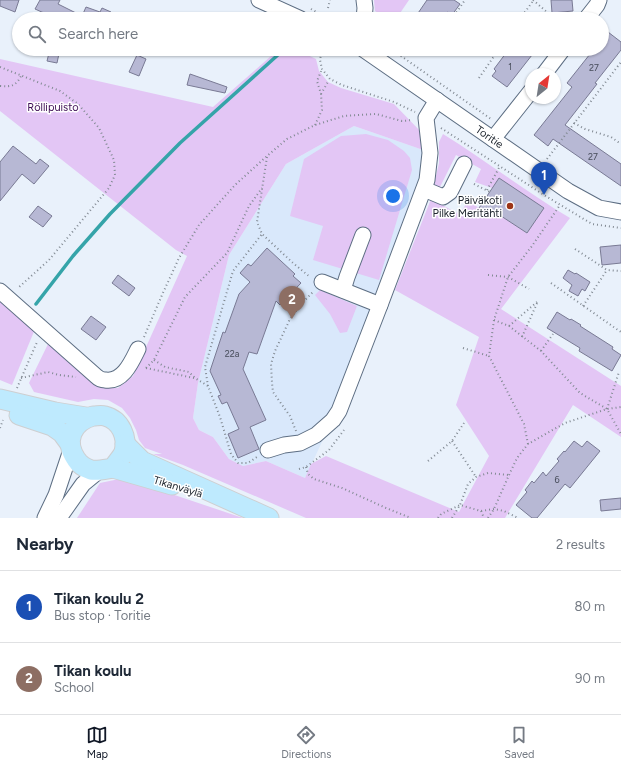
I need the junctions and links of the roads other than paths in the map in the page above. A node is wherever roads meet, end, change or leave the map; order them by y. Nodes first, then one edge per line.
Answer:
1 (259, 0) edge
2 (364, 0) edge
3 (599, 0) edge
4 (286, 12) edge
5 (365, 12) edge
6 (592, 12) edge
7 (373, 56) edge
8 (558, 56) edge
9 (549, 68) edge
10 (525, 98) edge
11 (437, 100) junction
12 (493, 139) junction
13 (464, 164) dead end
14 (424, 189) junction
15 (621, 212) edge
16 (363, 235) dead end
17 (322, 282) road end
18 (343, 290) junction
19 (4, 294) edge
20 (380, 304) junction
21 (138, 349) road end
22 (0, 398) edge
23 (2, 413) edge
24 (86, 418) junction
25 (125, 444) junction
26 (71, 447) junction
27 (268, 450) road end
28 (106, 469) junction
29 (242, 507) junction
30 (45, 518) edge
31 (59, 518) edge
32 (269, 518) edge

1 - 4 street
2 - 5 street
3 - 6 street
7 - 11 street, Toritie
8 - 9 street
10 - 12 street
11 - 12 street, Toritie
11 - 14 street
12 - 15 street, Toritie
13 - 14 street
14 - 20 street
16 - 18 street
17 - 18 street
18 - 20 street
19 - 21 street
20 - 27 street
22 - 24 main road
23 - 26 main road
24 - 25 main road
24 - 26 main road
25 - 28 main road
25 - 29 main road, Tikanväylä
26 - 28 main road
26 - 30 street
28 - 29 main road, Tikanväylä
28 - 31 street
29 - 32 main road, Tikanväylä

